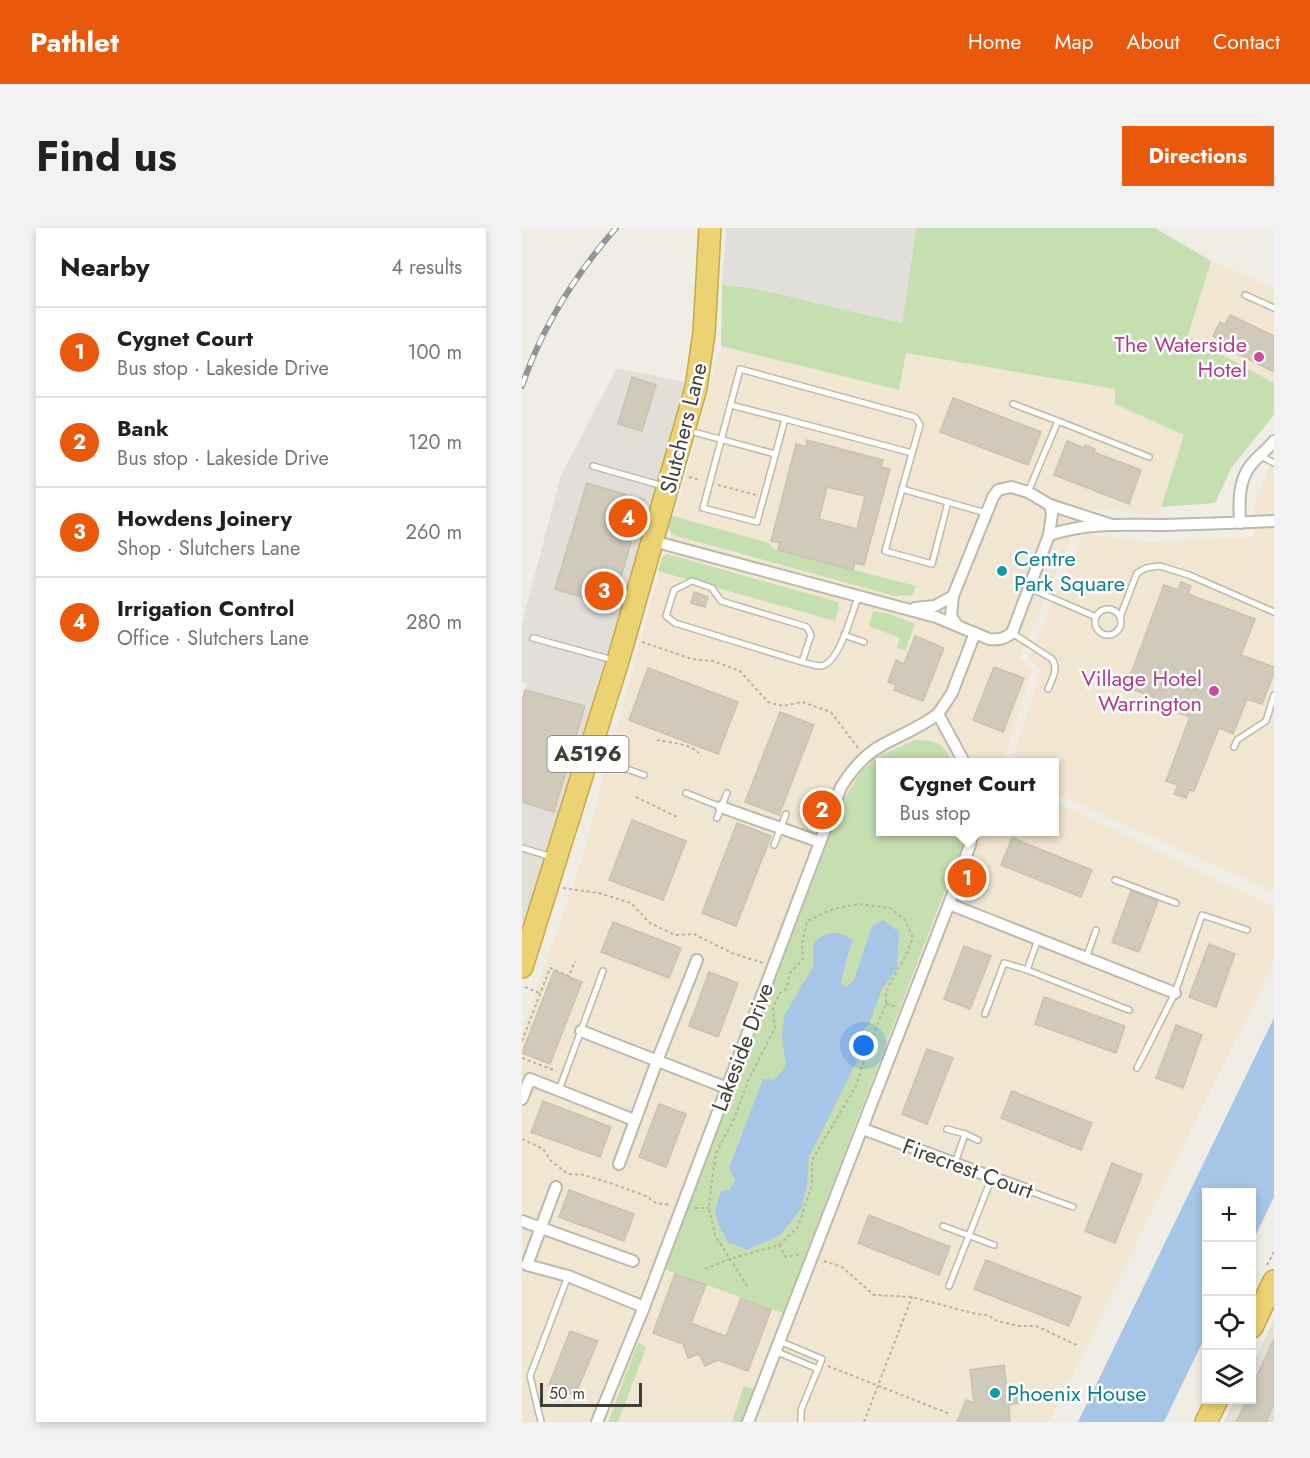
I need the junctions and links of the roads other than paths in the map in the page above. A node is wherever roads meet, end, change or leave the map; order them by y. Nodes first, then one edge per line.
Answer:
1 (710, 228) edge
2 (1245, 295) dead end
3 (1274, 308) edge
4 (1013, 404) dead end
5 (730, 405) junction
6 (785, 419) junction
7 (1058, 421) junction
8 (685, 429) junction
9 (720, 440) junction
10 (1274, 441) edge
11 (912, 453) junction
12 (775, 454) junction
13 (1261, 456) junction
14 (1149, 457) dead end
15 (1274, 463) edge
16 (593, 466) dead end
17 (668, 488) junction
18 (902, 489) junction
19 (1028, 492) junction
20 (948, 501) junction
21 (1050, 504) junction
22 (986, 513) junction
23 (1274, 521) edge
24 (1240, 523) junction
25 (1112, 525) junction
26 (1049, 535) junction
27 (653, 541) junction
28 (1029, 588) junction
29 (953, 596) junction
30 (858, 597) junction
31 (902, 608) junction
32 (1274, 612) edge
33 (1096, 617) junction
34 (1120, 617) junction
35 (956, 624) junction
36 (975, 633) junction
37 (1012, 633) junction
38 (844, 635) junction
39 (533, 638) dead end
40 (864, 642) dead end
41 (618, 661) junction
42 (802, 662) junction
43 (1048, 689) dead end
44 (1274, 695) edge
45 (938, 714) junction
46 (1234, 747) dead end
47 (588, 755) junction
48 (962, 758) edge
49 (644, 775) dead end
50 (727, 793) dead end
51 (686, 794) dead end
52 (719, 812) junction
53 (786, 814) dead end
54 (781, 828) junction
55 (972, 836) edge
56 (820, 842) junction
57 (774, 845) dead end
58 (522, 848) edge
59 (557, 858) junction
60 (1115, 880) dead end
61 (1176, 903) dead end
62 (949, 904) junction
63 (1096, 930) dead end
64 (1247, 930) dead end
65 (1038, 939) junction
66 (1086, 958) junction
67 (697, 960) dead end
68 (1027, 970) junction
69 (603, 971) dead end
70 (524, 977) edge
71 (1175, 993) junction
72 (1129, 1010) dead end
73 (985, 1014) dead end
74 (581, 1031) junction
75 (657, 1060) junction
76 (1137, 1068) dead end
77 (727, 1088) junction
78 (559, 1090) junction
79 (522, 1099) edge
80 (634, 1120) junction
81 (863, 1129) junction
82 (947, 1129) dead end
83 (964, 1134) junction
84 (978, 1140) dead end
85 (619, 1164) dead end
86 (956, 1164) junction
87 (992, 1177) junction
88 (556, 1187) dead end
89 (1029, 1191) joint
90 (1072, 1208) dead end
91 (522, 1221) edge
92 (943, 1226) dead end
93 (542, 1229) junction
94 (969, 1236) junction
95 (994, 1245) dead end
96 (633, 1261) dead end
97 (525, 1265) edge
98 (567, 1276) junction
99 (1274, 1281) edge
100 (949, 1287) dead end
101 (644, 1307) junction
102 (1268, 1308) edge
103 (1256, 1321) edge
104 (777, 1346) junction
105 (820, 1363) junction
106 (1215, 1404) edge
107 (541, 1422) edge
108 (597, 1422) edge
109 (748, 1422) edge
110 (801, 1422) edge
111 (1206, 1422) edge

1 - 8 highway, Slutchers Lane / A5196
2 - 3 lane
4 - 7 lane
5 - 6 lane
5 - 9 lane
5 - 11 lane
6 - 11 lane
6 - 12 lane
7 - 14 lane
7 - 19 lane
8 - 9 lane
8 - 17 highway, Slutchers Lane / A5196
9 - 12 lane
9 - 12 lane
10 - 13 street
11 - 18 lane
13 - 15 lane
13 - 24 street
16 - 17 lane
17 - 27 highway, Slutchers Lane / A5196
18 - 20 lane
18 - 20 lane
19 - 21 street
19 - 22 street
20 - 22 lane
21 - 25 street
21 - 26 street
22 - 29 street
23 - 24 street
24 - 25 street
25 - 26 street
26 - 28 street
27 - 30 street
27 - 41 highway, Slutchers Lane / A5196
28 - 33 lane
28 - 37 street
29 - 31 street
29 - 35 street
30 - 31 street
30 - 38 lane
31 - 35 street
32 - 34 lane
33 - 34 lane
33 - 34 lane
35 - 36 street
36 - 37 street
36 - 45 street, Lakeside Drive
37 - 43 lane
38 - 40 lane
38 - 42 lane
39 - 41 lane
41 - 47 highway, Slutchers Lane / A5196
42 - 42 lane
44 - 46 lane
45 - 48 street
45 - 56 street, Lakeside Drive
47 - 49 lane
47 - 59 highway, Slutchers Lane / A5196
50 - 52 lane
51 - 52 lane
52 - 54 street
53 - 54 lane
54 - 56 street
54 - 57 lane
55 - 62 street
56 - 77 street, Lakeside Drive
58 - 59 lane
59 - 70 highway, Slutchers Lane / A5196
60 - 61 lane
62 - 65 street
62 - 81 street
63 - 66 lane
64 - 71 lane
65 - 66 street
65 - 68 lane
66 - 71 street
67 - 75 street
68 - 72 lane
68 - 73 lane
69 - 74 lane
71 - 76 lane
74 - 75 street
74 - 78 lane
75 - 77 street
75 - 80 street
77 - 101 street, Lakeside Drive
78 - 79 street
78 - 80 street
80 - 85 street
81 - 86 street, Firecrest Court
81 - 104 street
82 - 83 lane
83 - 84 lane
83 - 86 lane
86 - 87 street, Firecrest Court
87 - 89 street, Firecrest Court
87 - 94 lane
88 - 93 street
89 - 90 lane, Firecrest Court
91 - 93 street
92 - 94 lane
93 - 96 street
93 - 97 street
94 - 95 lane
94 - 100 lane
97 - 98 street
98 - 101 street
98 - 107 lane
99 - 102 highway
101 - 108 street, Lakeside Drive
102 - 103 highway
104 - 105 lane
104 - 105 lane
104 - 109 street
105 - 110 lane
106 - 111 highway

